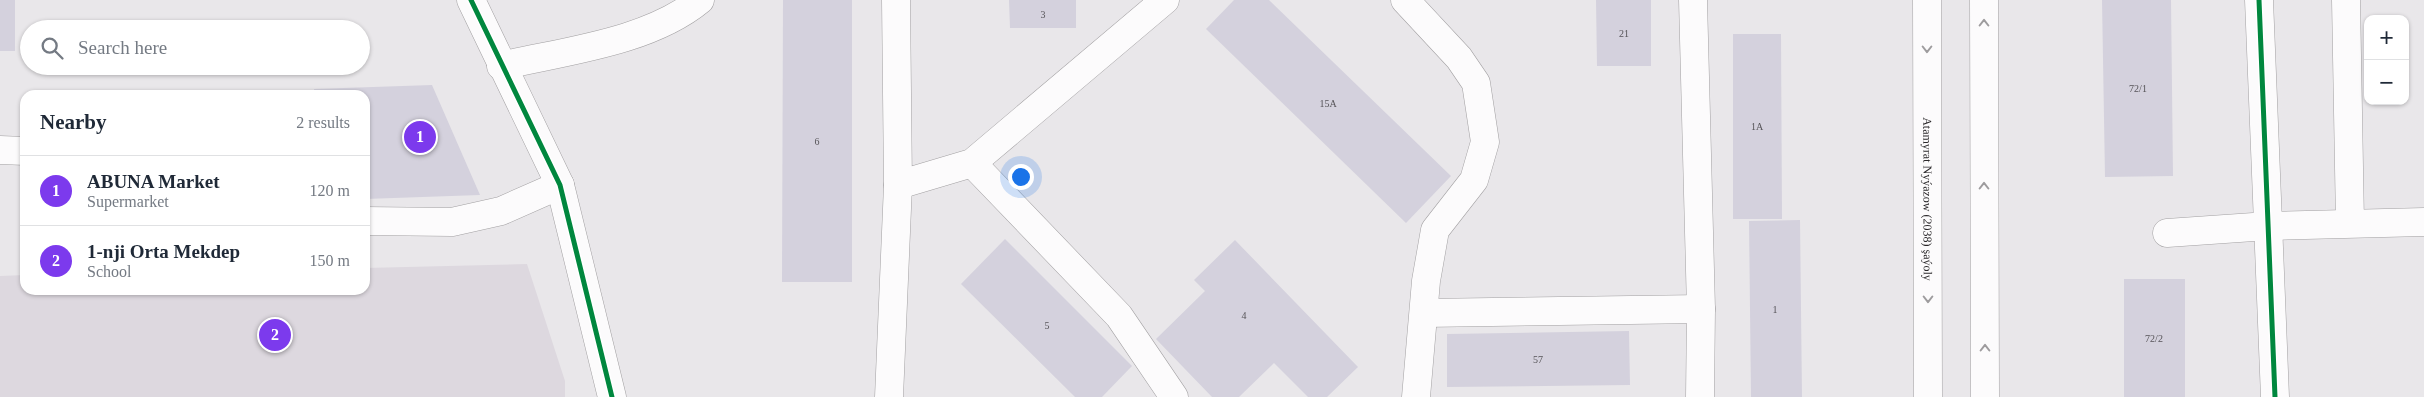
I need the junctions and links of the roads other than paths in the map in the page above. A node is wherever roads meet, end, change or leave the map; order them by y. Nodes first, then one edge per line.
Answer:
1 (472, 0) edge
2 (700, 0) edge
3 (896, 0) edge
4 (1165, 0) edge
5 (1405, 0) edge
6 (1693, 0) edge
7 (1927, 0) edge
8 (1984, 0) edge
9 (2259, 0) edge
10 (2346, 0) edge
11 (501, 66) junction
12 (0, 150) edge
13 (20, 151) edge
14 (972, 163) junction
15 (560, 185) junction
16 (898, 185) junction
17 (370, 221) edge
18 (2424, 222) edge
19 (2350, 223) junction
20 (2268, 226) junction
21 (2167, 233) dead end
22 (1701, 308) junction
23 (1424, 313) junction
24 (612, 397) edge
25 (889, 397) edge
26 (1174, 397) edge
27 (1416, 397) edge
28 (1700, 397) edge
29 (1928, 397) edge
30 (1985, 397) edge
31 (2275, 397) edge

1 - 11 street
2 - 11 street
3 - 16 street
4 - 14 street
5 - 23 street
6 - 22 street
7 -> 29 street, Atamyrat Nyýazow (2038) şaýoly
30 -> 8 street
9 - 20 street
10 - 19 street
11 - 15 street
12 - 13 street
14 - 16 street
14 - 26 street
15 - 17 street
15 - 24 street
16 - 25 street
18 - 19 street
19 - 20 street
20 - 21 street
20 - 31 street
22 - 23 street
22 - 28 street
23 - 27 street

